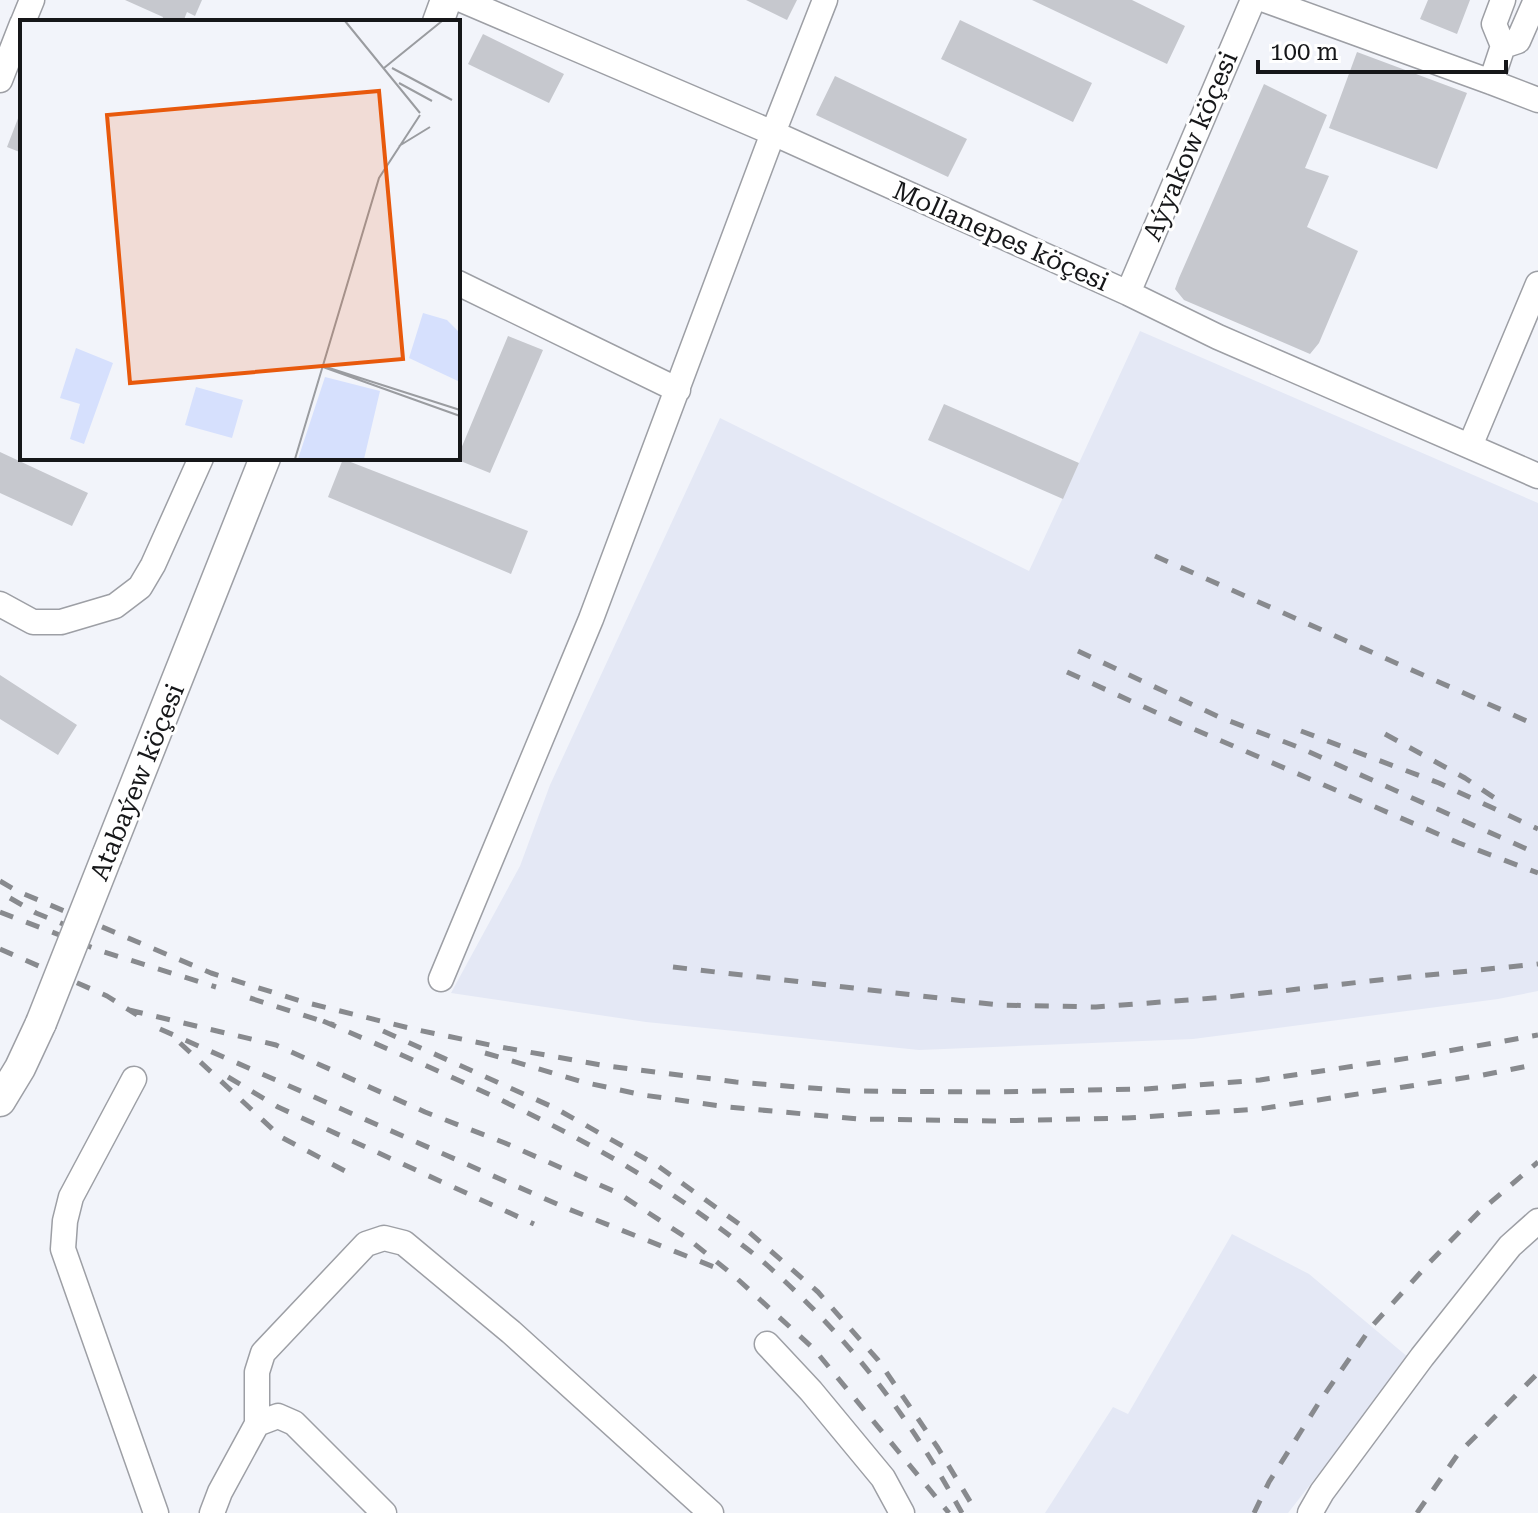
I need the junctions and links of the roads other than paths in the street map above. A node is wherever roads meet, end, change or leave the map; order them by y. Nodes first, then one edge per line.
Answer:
1 (32, 0) edge
2 (446, 0) edge
3 (462, 0) edge
4 (825, 0) edge
5 (1253, 0) edge
6 (1265, 0) edge
7 (1503, 0) edge
8 (1536, 0) edge
9 (21, 20) edge
10 (439, 20) edge
11 (15, 31) edge
12 (1503, 46) junction
13 (0, 80) edge
14 (1491, 82) junction
15 (1538, 100) edge
16 (773, 133) junction
17 (460, 284) edge
18 (1538, 284) edge
19 (1128, 293) junction
20 (678, 390) junction
21 (1470, 446) junction
22 (200, 460) edge
23 (264, 460) edge
24 (1538, 476) edge
25 (0, 604) edge
26 (441, 979) dead end
27 (134, 1079) dead end
28 (0, 1101) edge
29 (1538, 1221) edge
30 (767, 1344) dead end
31 (257, 1424) junction
32 (216, 1503) edge
33 (156, 1513) edge
34 (199, 1513) edge
35 (384, 1513) edge
36 (711, 1513) edge
37 (902, 1513) edge
38 (1310, 1513) edge

1 - 9 street
2 - 10 main road
3 - 16 street, Mollanepes köçesi
4 - 16 street
5 - 19 street, Aýyakow köçesi
6 - 14 street
7 - 12 street
8 - 12 street
11 - 13 street
12 - 14 street
14 - 15 street
16 - 19 street, Mollanepes köçesi
16 - 20 street
17 - 20 street
18 - 21 street
19 - 21 street, Mollanepes köçesi
20 - 26 street
21 - 24 street, Mollanepes köçesi
22 - 25 street
23 - 28 main road, Atabaýew köçesi, bridge
27 - 33 street
29 - 38 street
30 - 37 street
31 - 32 street
31 - 35 street
31 - 36 street
32 - 34 street

